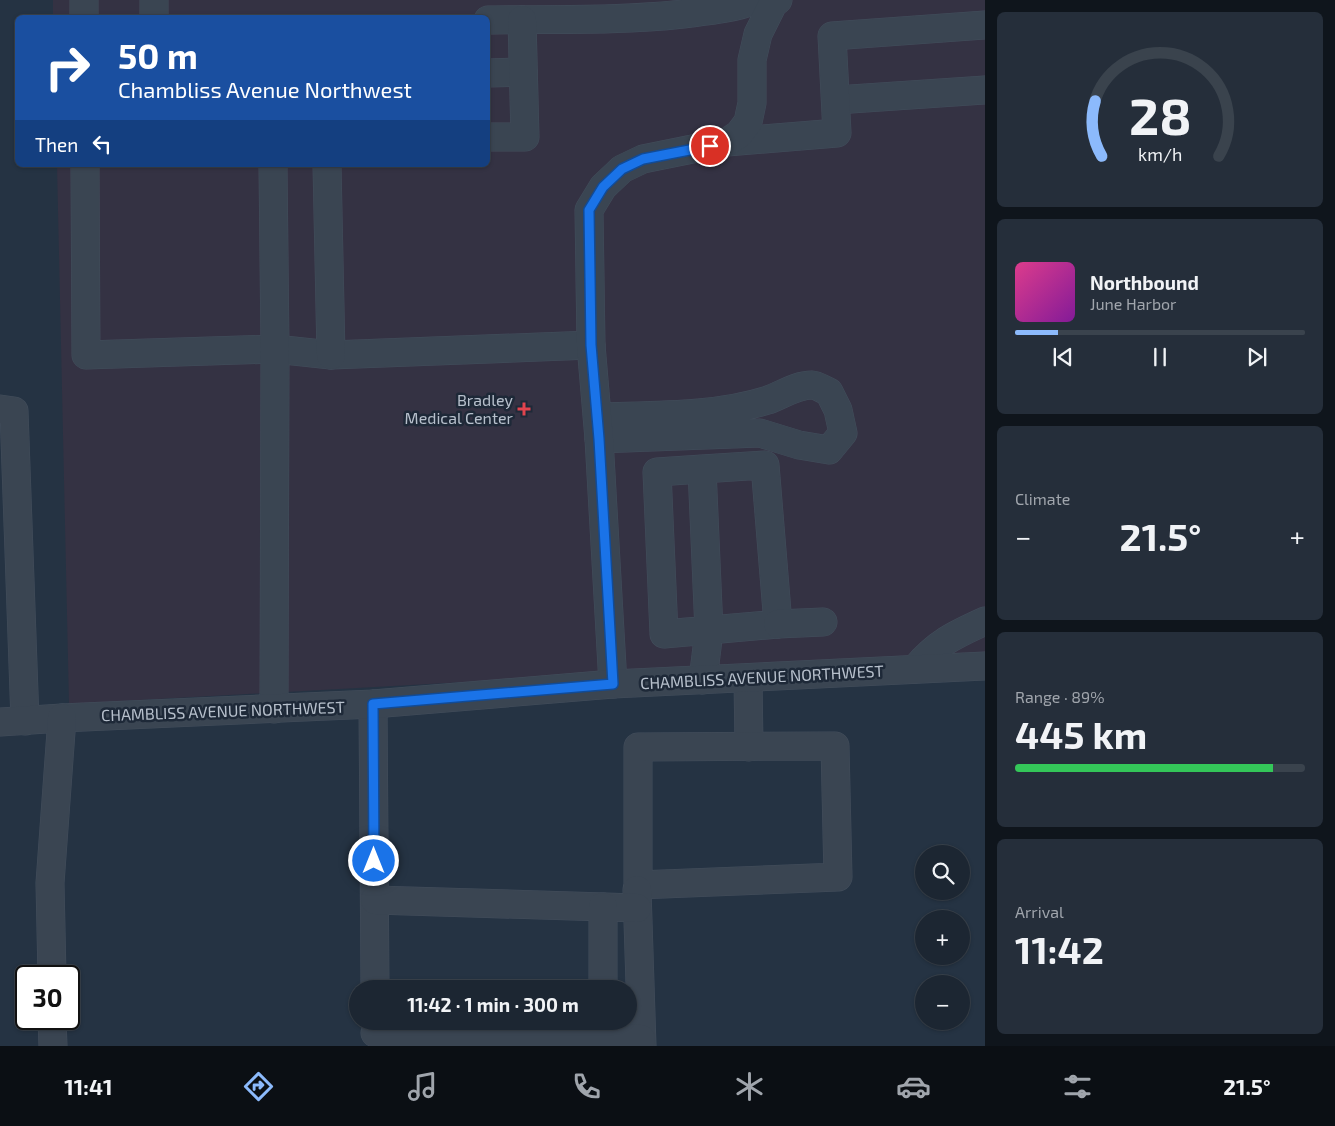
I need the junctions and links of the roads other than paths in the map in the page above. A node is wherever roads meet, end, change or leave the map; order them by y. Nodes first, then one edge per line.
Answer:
1 (84, 0) edge
2 (154, 0) edge
3 (755, 0) edge
4 (778, 0) edge
5 (84, 15) edge
6 (154, 15) edge
7 (490, 20) edge
8 (522, 20) junction
9 (985, 24) edge
10 (490, 72) edge
11 (523, 72) junction
12 (985, 90) edge
13 (836, 100) junction
14 (490, 138) edge
15 (727, 142) junction
16 (85, 167) edge
17 (273, 167) edge
18 (327, 167) edge
19 (591, 345) junction
20 (275, 349) junction
21 (331, 355) junction
22 (0, 409) edge
23 (598, 428) junction
24 (702, 469) junction
25 (985, 621) edge
26 (822, 622) dead end
27 (778, 624) junction
28 (709, 631) junction
29 (985, 666) edge
30 (915, 669) junction
31 (748, 678) junction
32 (703, 680) junction
33 (613, 684) junction
34 (373, 704) junction
35 (274, 709) junction
36 (62, 718) junction
37 (12, 722) edge
38 (749, 747) junction
39 (637, 897) junction
40 (375, 900) junction
41 (603, 907) junction
42 (52, 965) edge
43 (375, 980) edge
44 (603, 980) edge
45 (52, 1030) edge
46 (603, 1030) edge
47 (375, 1033) edge
48 (641, 1042) edge
49 (53, 1046) edge

1 - 5 street
2 - 6 street
3 - 8 street
4 - 15 street
7 - 8 street
8 - 11 street
9 - 13 street
10 - 11 street
11 - 14 street
12 - 13 street
13 - 15 street
15 - 19 street
16 - 20 street
17 - 20 street
18 - 21 street
19 - 21 street
19 - 23 street
20 - 21 street
20 - 35 street
22 - 37 street
23 - 23 street
23 - 33 street
24 - 27 street
24 - 28 street
24 - 28 street
25 - 30 street
26 - 27 street
27 - 28 street
28 - 32 street
29 - 30 street, CHAMBLISS AVENUE NORTHWEST
30 - 31 street, CHAMBLISS AVENUE NORTHWEST
31 - 32 street, CHAMBLISS AVENUE NORTHWEST
31 - 38 street
32 - 33 street, CHAMBLISS AVENUE NORTHWEST
33 - 34 street, CHAMBLISS AVENUE NORTHWEST
34 - 35 street, CHAMBLISS AVENUE NORTHWEST
34 - 40 street
35 - 36 street, CHAMBLISS AVENUE NORTHWEST
36 - 37 street, CHAMBLISS AVENUE NORTHWEST
36 - 42 street
38 - 39 street
38 - 39 street
39 - 41 street
39 - 48 street
40 - 41 street
40 - 43 street
41 - 44 street
45 - 49 street
46 - 47 street
46 - 48 street

